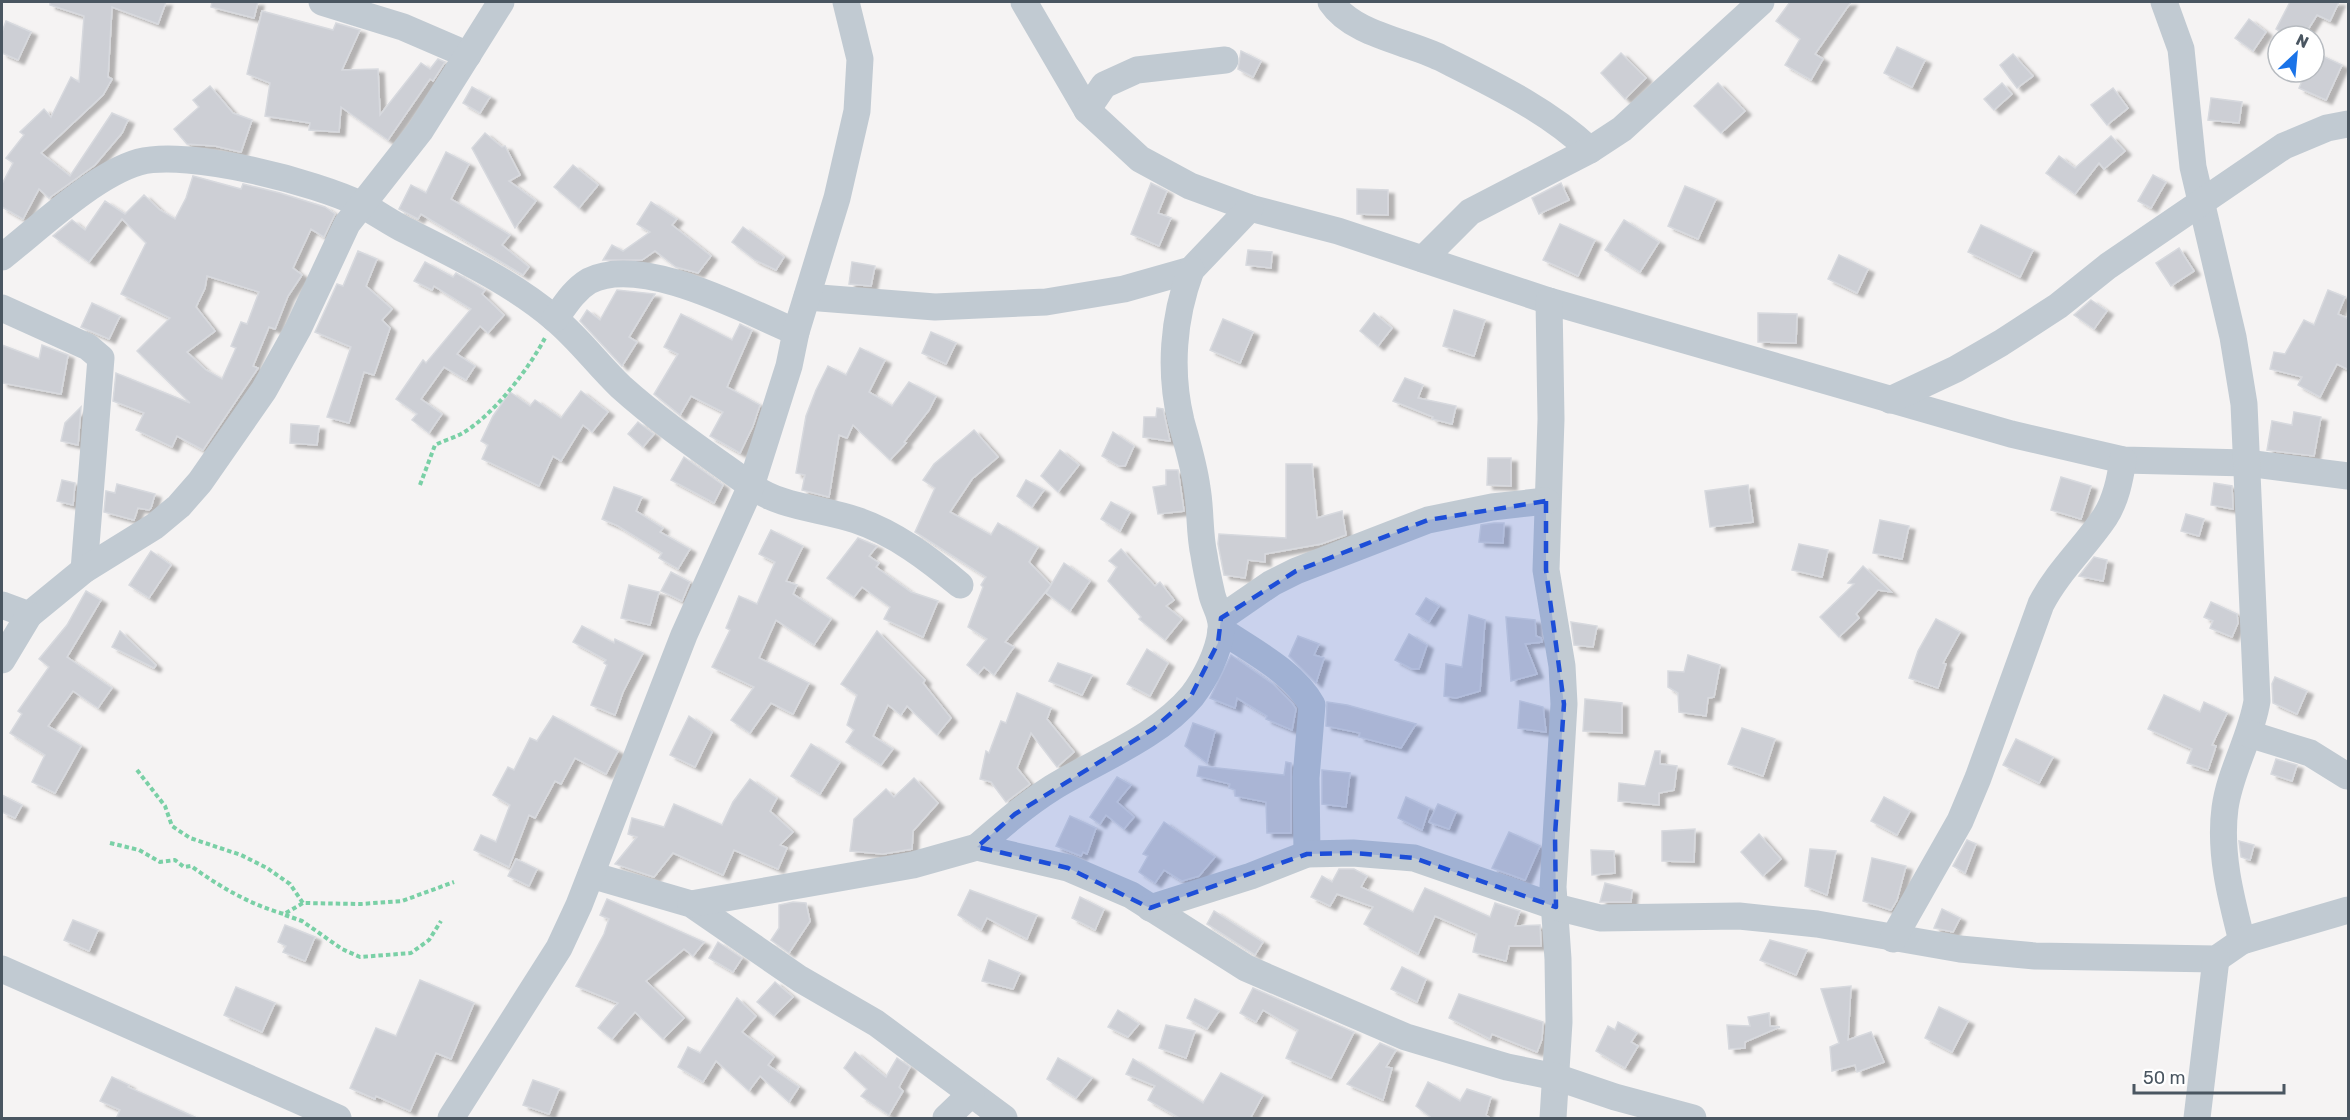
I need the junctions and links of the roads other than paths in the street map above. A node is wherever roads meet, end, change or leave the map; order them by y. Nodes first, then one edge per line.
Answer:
1 (322, 2) edge
2 (501, 2) edge
3 (846, 2) edge
4 (1024, 2) edge
5 (1331, 2) edge
6 (1761, 2) edge
7 (2164, 2) edge
8 (468, 55) junction
9 (1225, 60) dead end
10 (1087, 110) junction
11 (2349, 124) edge
12 (1590, 150) junction
13 (2201, 202) junction
14 (361, 205) junction
15 (1250, 208) junction
16 (2, 257) edge
17 (1423, 259) junction
18 (1191, 270) junction
19 (807, 297) junction
20 (1548, 301) junction
21 (2, 308) edge
22 (555, 319) junction
23 (796, 332) junction
24 (1890, 400) junction
25 (2124, 460) junction
26 (2247, 464) junction
27 (2349, 476) edge
28 (751, 486) junction
29 (1546, 501) junction
30 (84, 570) junction
31 (960, 585) dead end
32 (2, 604) edge
33 (29, 615) junction
34 (1221, 624) junction
35 (2, 660) edge
36 (2249, 734) junction
37 (2347, 776) dead end
38 (977, 847) junction
39 (1308, 854) junction
40 (591, 875) junction
41 (691, 904) junction
42 (1556, 907) junction
43 (1150, 908) junction
44 (2349, 910) edge
45 (1893, 939) junction
46 (2242, 941) junction
47 (2216, 959) junction
48 (2, 969) edge
49 (1556, 1077) junction
50 (970, 1094) junction
51 (338, 1119) edge
52 (451, 1119) edge
53 (946, 1119) edge
54 (1004, 1119) edge
55 (1553, 1119) edge
56 (1693, 1119) edge
57 (2197, 1119) edge

1 - 8 street
2 - 8 street
3 - 19 street
4 - 10 street
5 - 12 street
6 - 12 street
7 - 13 street
8 - 14 street
9 - 10 street
10 - 15 street
11 - 13 street
12 - 17 street
13 - 24 street
13 - 26 street
14 - 16 street
14 - 22 street
14 - 30 street
15 - 17 street
15 - 18 street
17 - 20 street
18 - 19 street
18 - 34 street
19 - 23 street
20 - 24 street
20 - 29 street
21 - 30 street
22 - 23 street
22 - 28 street
23 - 28 street
24 - 25 street
25 - 26 street
25 - 45 street
26 - 27 street
26 - 36 street
28 - 31 street
28 - 40 street
29 - 34 street
29 - 42 street
30 - 33 street
32 - 33 street
33 - 35 street
34 - 38 street
34 - 39 street
36 - 37 street
36 - 46 street
38 - 41 street
38 - 43 street
39 - 42 street
39 - 43 street
40 - 41 street
40 - 52 street
41 - 50 street
42 - 45 street
42 - 49 street
43 - 49 street
44 - 46 street
45 - 47 street
46 - 47 street
47 - 57 street
48 - 51 street
49 - 55 street
49 - 56 street
50 - 53 street
50 - 54 street

